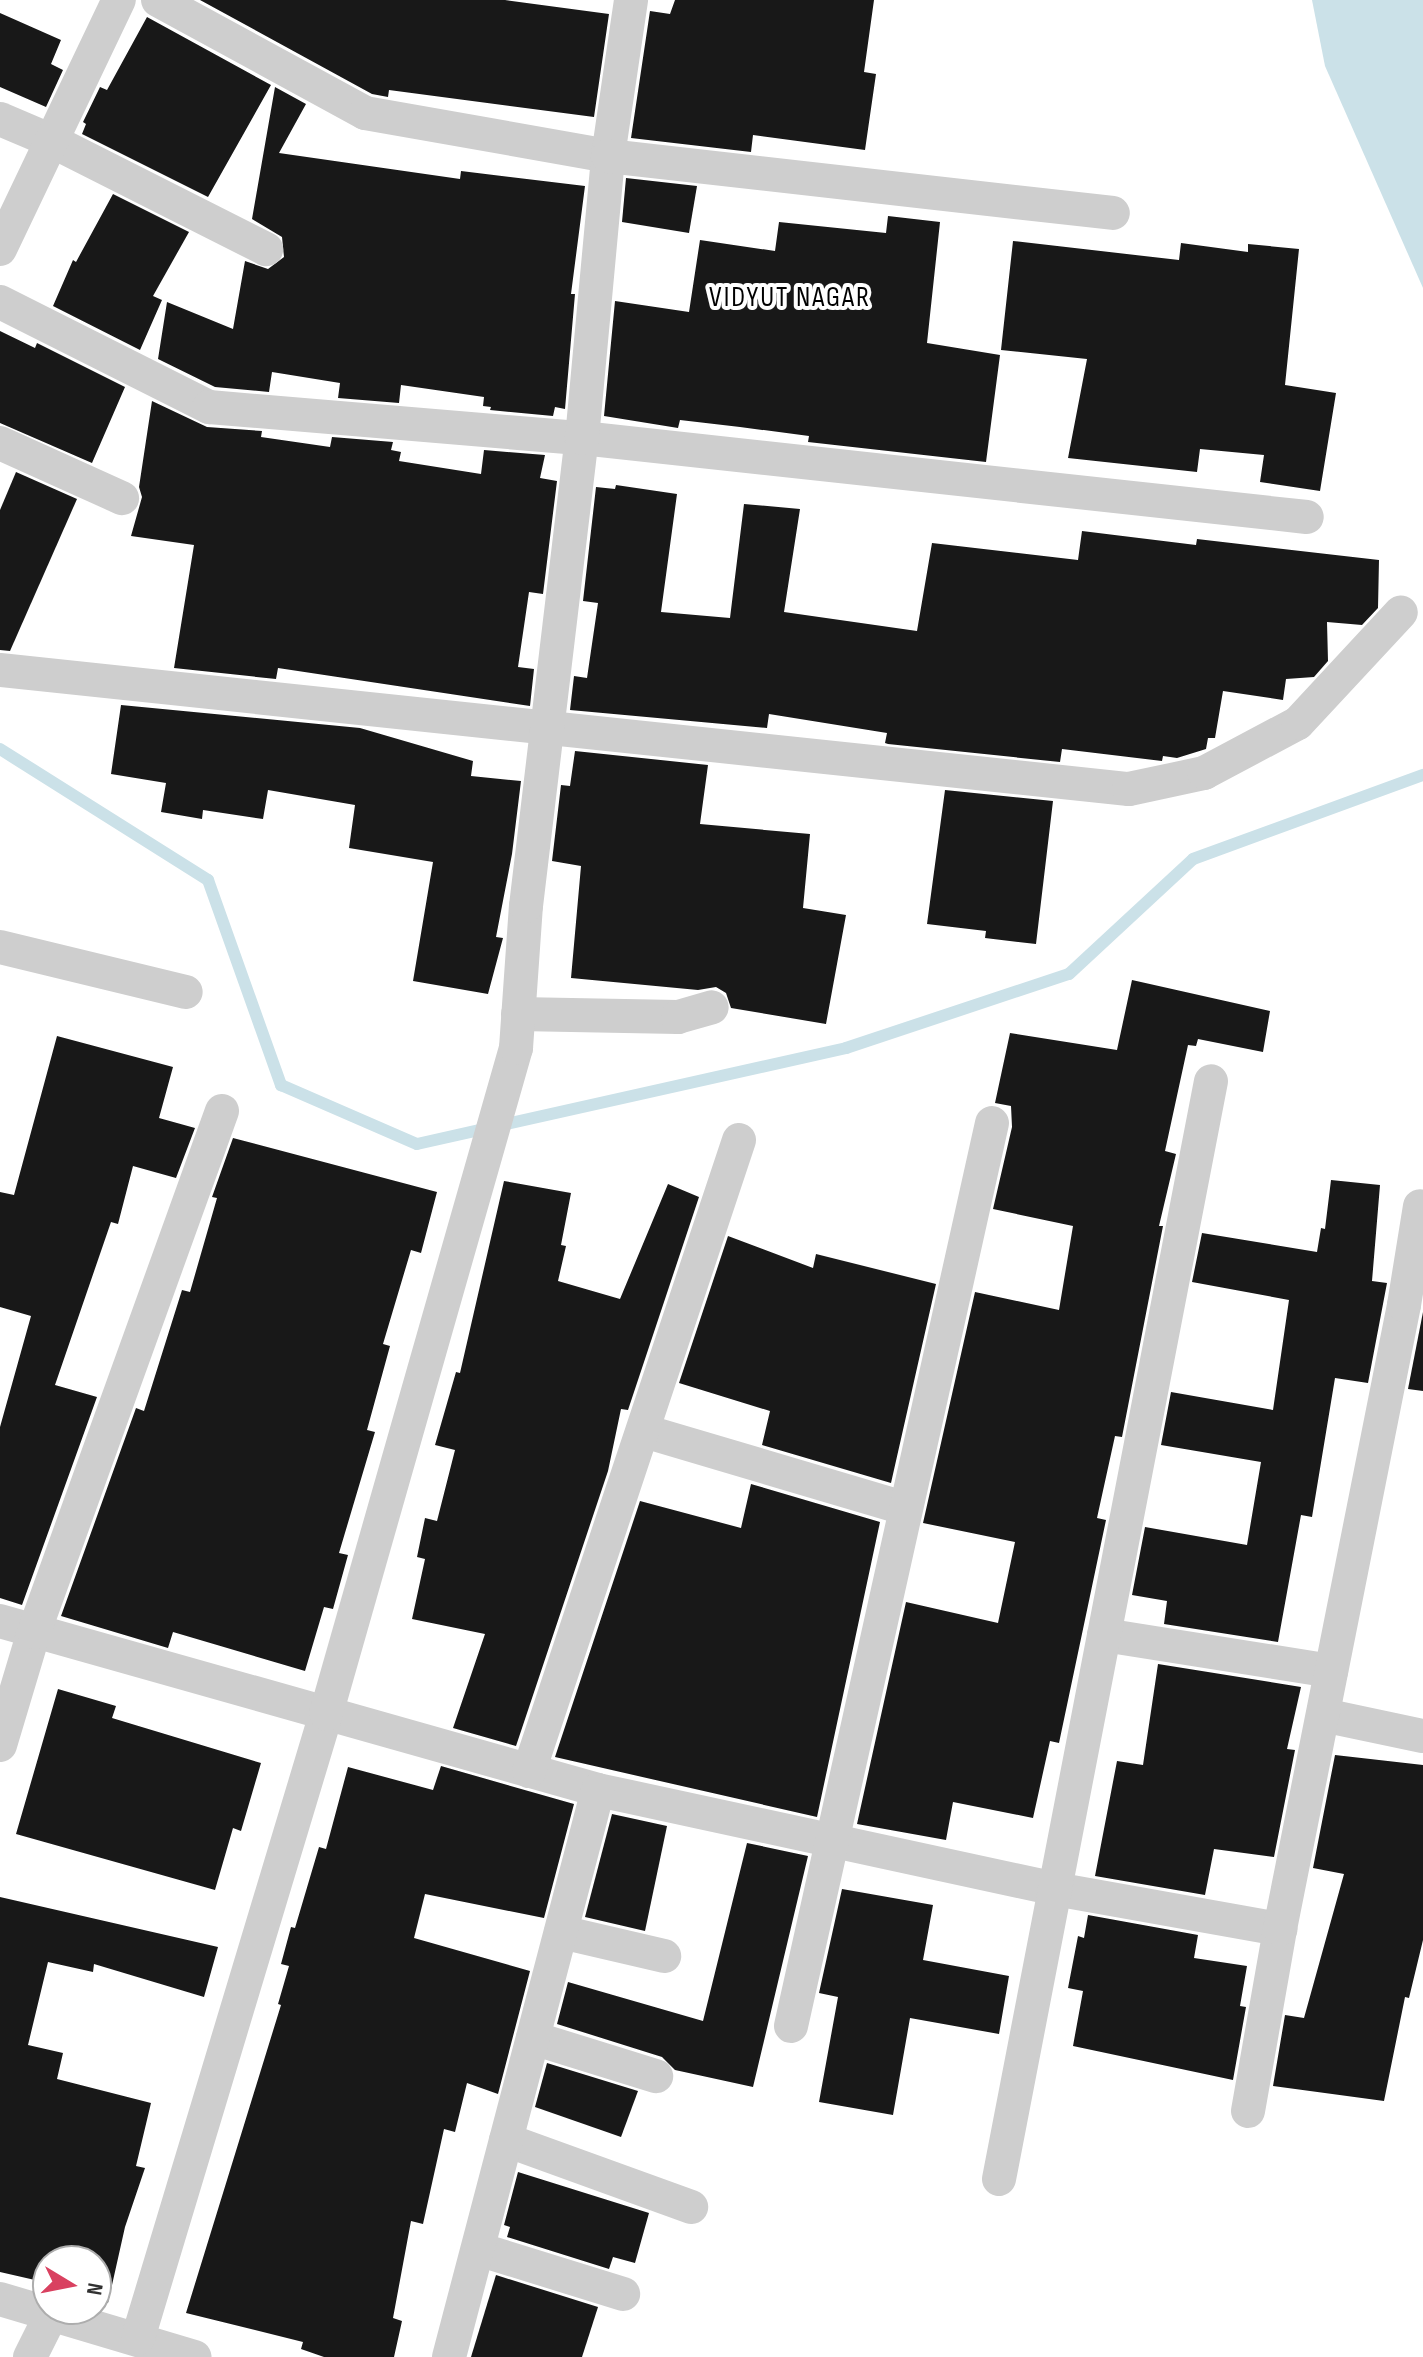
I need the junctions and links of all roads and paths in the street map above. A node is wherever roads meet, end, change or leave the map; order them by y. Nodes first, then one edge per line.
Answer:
1 (119, 0) edge
2 (158, 0) edge
3 (631, 0) edge
4 (0, 119) edge
5 (52, 141) junction
6 (608, 156) junction
7 (1113, 213) dead end
8 (0, 249) edge
9 (266, 249) dead end
10 (0, 302) edge
11 (582, 438) junction
12 (0, 443) edge
13 (122, 498) dead end
14 (1307, 517) dead end
15 (1401, 612) dead end
16 (0, 670) edge
17 (548, 729) junction
18 (0, 947) edge
19 (186, 992) dead end
20 (712, 1007) dead end
21 (517, 1031) junction
22 (1211, 1081) dead end
23 (222, 1111) dead end
24 (992, 1123) dead end
25 (739, 1140) dead end
26 (1420, 1206) dead end
27 (644, 1431) junction
28 (904, 1508) junction
29 (0, 1621) edge
30 (34, 1632) junction
31 (1104, 1635) junction
32 (1331, 1671) junction
33 (326, 1714) junction
34 (1323, 1715) junction
35 (1423, 1736) edge
36 (0, 1745) edge
37 (529, 1771) junction
38 (598, 1790) junction
39 (831, 1840) junction
40 (1055, 1889) junction
41 (1280, 1929) junction
42 (561, 1932) junction
43 (664, 1956) dead end
44 (791, 2026) dead end
45 (533, 2038) junction
46 (656, 2076) dead end
47 (1248, 2111) dead end
48 (506, 2140) junction
49 (999, 2179) dead end
50 (691, 2207) dead end
51 (478, 2249) junction
52 (623, 2294) dead end
53 (0, 2299) edge
54 (32, 2308) edge
55 (46, 2325) edge
56 (93, 2325) edge
57 (138, 2338) junction
58 (30, 2357) edge
59 (195, 2357) edge
60 (449, 2357) edge

1 - 5 street
2 - 6 street
3 - 6 street
4 - 5 street
5 - 8 street
5 - 9 street
6 - 7 street
6 - 11 street
10 - 11 street
11 - 14 street
11 - 17 street
12 - 13 street
15 - 17 street
16 - 17 street
17 - 21 street
18 - 19 street
20 - 21 street
21 - 33 street
22 - 31 street
23 - 30 street
24 - 28 street
25 - 27 street
26 - 32 street
27 - 28 street
27 - 37 street
28 - 39 street
29 - 30 street
30 - 33 street
30 - 36 street
31 - 32 street
31 - 40 street
32 - 34 street
33 - 37 street
33 - 57 street
34 - 35 street
34 - 41 street
37 - 38 street
38 - 39 street
38 - 42 street
39 - 40 street
39 - 44 street
40 - 41 street
40 - 49 street
41 - 47 street
42 - 43 street
42 - 45 street
45 - 46 street
45 - 48 street
48 - 50 street
48 - 51 street
51 - 52 street
51 - 60 street
53 - 54 street
55 - 58 street
56 - 57 street
57 - 59 street

